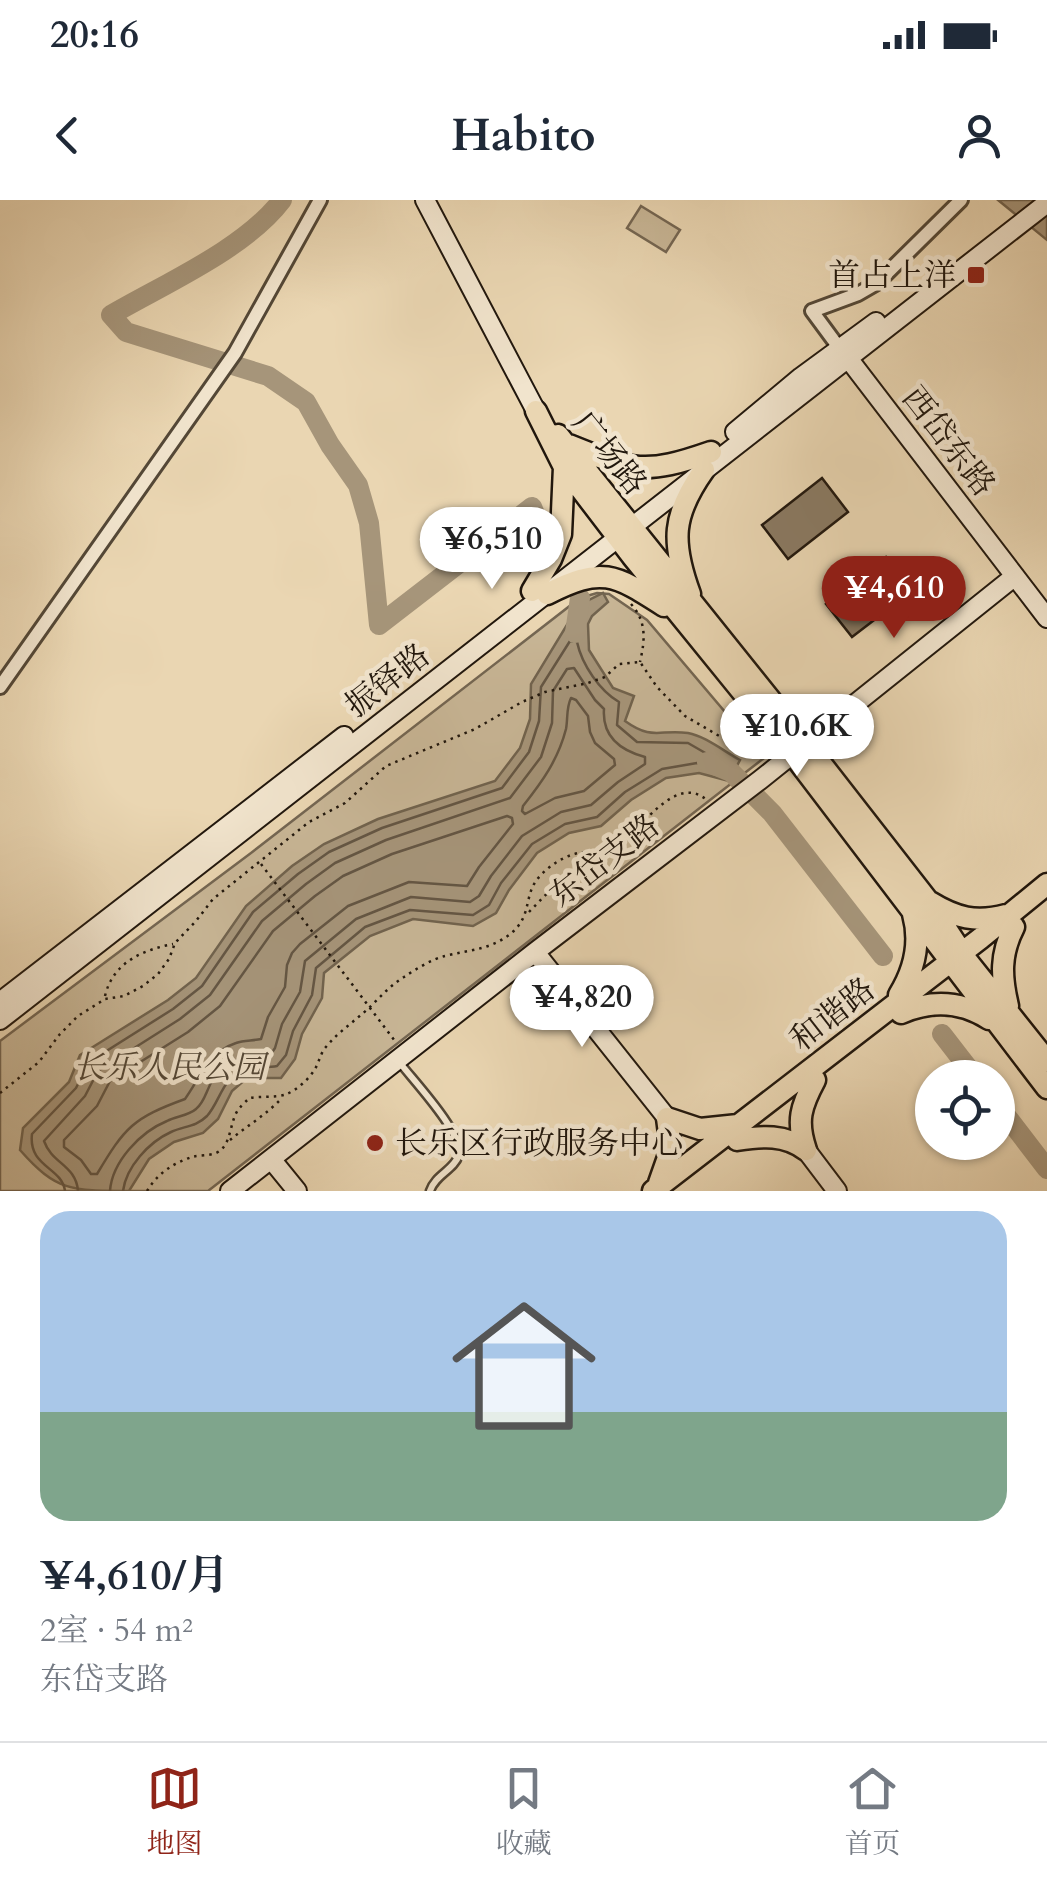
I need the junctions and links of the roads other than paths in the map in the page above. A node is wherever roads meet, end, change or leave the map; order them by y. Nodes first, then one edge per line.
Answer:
1 (320, 200) edge
2 (425, 200) edge
3 (961, 200) edge
4 (1034, 200) edge
5 (1047, 204) edge
6 (1015, 221) junction
7 (844, 354) junction
8 (536, 412) junction
9 (566, 444) junction
10 (708, 461) junction
11 (564, 466) junction
12 (621, 528) junction
13 (1014, 576) junction
14 (540, 592) junction
15 (688, 611) junction
16 (1047, 618) edge
17 (1, 683) edge
18 (798, 748) junction
19 (1047, 884) edge
20 (1047, 902) edge
21 (919, 904) junction
22 (1011, 921) junction
23 (534, 952) junction
24 (960, 961) junction
25 (0, 1002) edge
26 (896, 1009) junction
27 (0, 1020) edge
28 (1009, 1027) junction
29 (401, 1057) junction
30 (1047, 1061) edge
31 (815, 1080) junction
32 (1047, 1088) edge
33 (667, 1118) junction
34 (738, 1133) junction
35 (806, 1150) junction
36 (271, 1159) junction
37 (435, 1180) junction
38 (660, 1190) edge
39 (230, 1191) edge
40 (297, 1191) edge
41 (421, 1191) edge
42 (430, 1191) edge
43 (837, 1191) edge

1 - 17 street
2 - 8 main road
3 - 7 street
4 - 6 main road, 振铎路
5 - 6 main road, 振铎路
6 - 7 main road, 振铎路
7 - 10 main road, 振铎路
7 - 13 main road, 西岱东路
8 - 9 main road, 广场路
8 - 11 main road, 广场路
9 - 10 main road
9 - 12 main road, 广场路
10 - 12 main road, 振铎路
10 - 15 main road
11 - 12 main road, 广场路
11 - 14 main road
12 - 14 main road, 振铎路
12 - 15 main road, 广场路
13 - 16 main road, 西岱东路
13 - 18 main road, 东岱支路
14 - 15 main road
14 - 25 main road, 振铎路
14 - 27 main road, 振铎路
15 - 18 main road, 广场路
18 - 21 main road, 广场路
18 - 23 main road, 东岱支路
19 - 22 main road, 和谐路
20 - 22 main road, 和谐路
21 - 22 main road
21 - 24 main road, 广场路
21 - 26 main road
22 - 24 main road, 和谐路
22 - 28 main road
23 - 29 main road, 东岱支路
23 - 33 main road
24 - 26 main road, 和谐路
24 - 28 main road, 广场路
26 - 28 main road
26 - 31 main road, 和谐路
26 - 34 main road, 和谐路
28 - 30 main road, 广场路
28 - 32 main road, 广场路
29 - 36 main road, 东岱支路
29 - 37 lane
31 - 34 main road, 和谐路
31 - 35 main road
33 - 34 main road
33 - 38 main road
34 - 35 main road
34 - 38 main road, 和谐路
35 - 43 main road
36 - 39 main road, 东岱支路
36 - 40 main road
37 - 41 lane
37 - 42 lane

